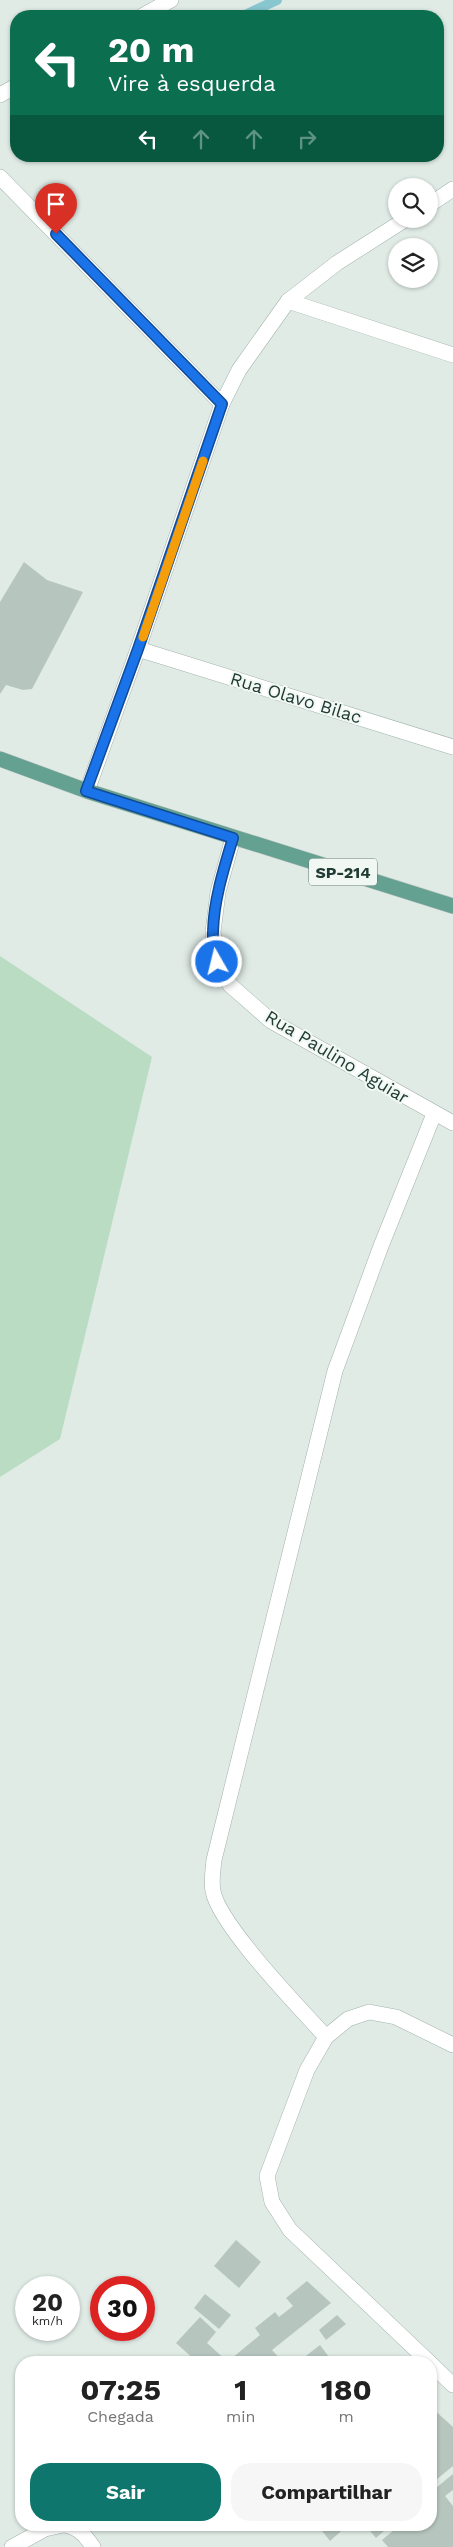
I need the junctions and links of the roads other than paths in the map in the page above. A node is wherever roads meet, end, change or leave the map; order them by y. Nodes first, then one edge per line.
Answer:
1 (172, 0) edge
2 (153, 10) edge
3 (0, 177) edge
4 (453, 189) edge
5 (438, 198) edge
6 (392, 228) edge
7 (288, 301) junction
8 (453, 355) edge
9 (222, 404) junction
10 (138, 649) junction
11 (453, 746) edge
12 (0, 759) edge
13 (86, 791) junction
14 (233, 838) junction
15 (453, 906) edge
16 (434, 1114) junction
17 (453, 1123) edge
18 (326, 2037) junction
19 (453, 2045) edge
20 (422, 2356) edge
21 (437, 2370) edge
22 (453, 2385) edge
23 (41, 2531) edge
24 (80, 2531) edge
25 (12, 2547) edge
26 (93, 2547) edge

1 - 2 street
3 - 9 street
4 - 5 street
6 - 7 street
7 - 8 street
7 - 9 street
9 - 10 street
10 - 11 street, Rua Olavo Bilac
10 - 13 street
12 - 13 main road, SP-214
13 - 14 main road, SP-214
14 - 15 main road, SP-214
14 - 16 street, Rua Paulino Aguiar
16 - 17 street, Rua Paulino Aguiar
16 - 18 street
18 - 19 street
18 - 20 street
21 - 22 street
23 - 25 street
24 - 26 street

